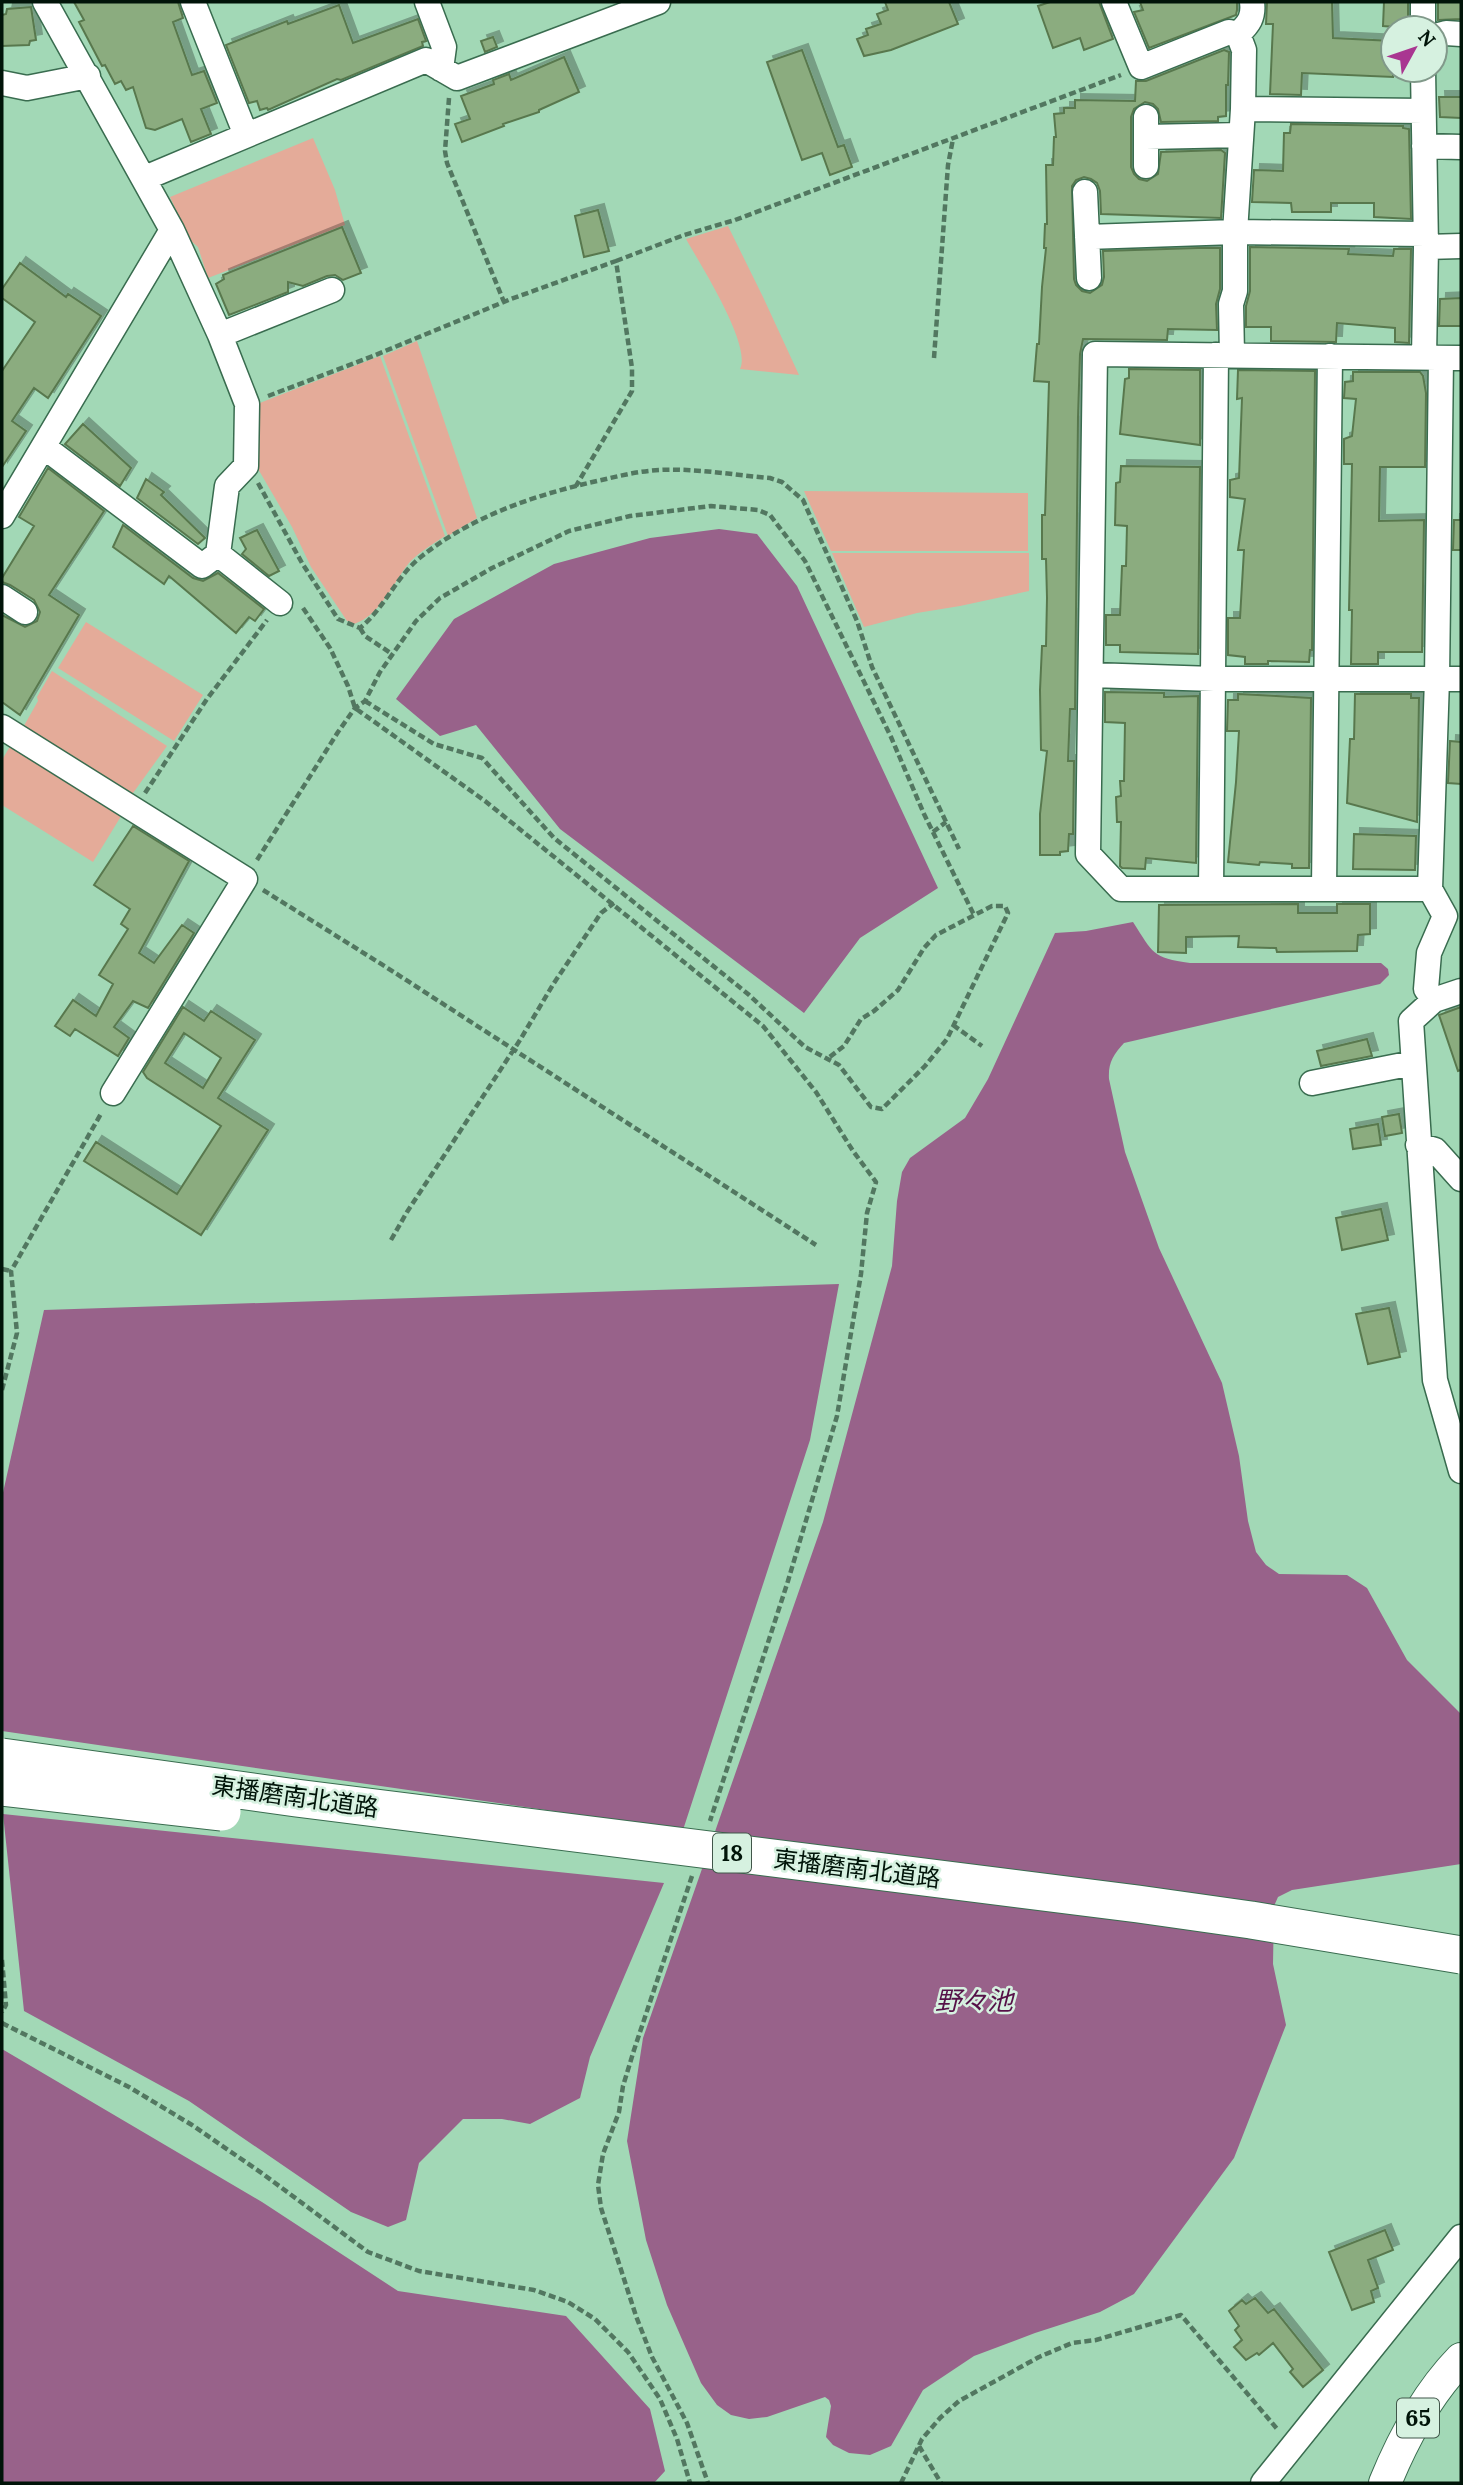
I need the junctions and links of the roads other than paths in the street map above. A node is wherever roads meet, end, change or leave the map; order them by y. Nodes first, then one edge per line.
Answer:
1 (45, 2) edge
2 (193, 2) edge
3 (427, 2) edge
4 (658, 2) edge
5 (1114, 2) edge
6 (1252, 2) edge
7 (1238, 34) junction
8 (446, 71) junction
9 (88, 76) junction
10 (5, 80) edge
11 (1423, 84) edge
12 (1243, 109) junction
13 (1423, 111) junction
14 (246, 135) junction
15 (1241, 135) junction
16 (1424, 146) junction
17 (1461, 147) edge
18 (1146, 166) dead end
19 (145, 178) junction
20 (1085, 192) dead end
21 (172, 230) junction
22 (1235, 232) junction
23 (1087, 237) junction
24 (1426, 240) junction
25 (1461, 246) edge
26 (1088, 278) dead end
27 (332, 290) dead end
28 (220, 335) junction
29 (1224, 355) junction
30 (1330, 356) junction
31 (1442, 358) edge
32 (44, 447) junction
33 (10, 483) edge
34 (2, 516) edge
35 (218, 554) junction
36 (2, 597) edge
37 (280, 603) road end
38 (25, 612) dead end
39 (1091, 676) junction
40 (1449, 679) edge
41 (1214, 680) junction
42 (1326, 680) junction
43 (2, 727) edge
44 (1211, 889) junction
45 (1324, 889) junction
46 (1430, 889) junction
47 (1461, 991) edge
48 (1434, 1000) junction
49 (1413, 1063) junction
50 (1312, 1083) dead end
51 (113, 1093) road end
52 (1418, 1145) junction
53 (1461, 1179) edge
54 (1461, 1471) edge
55 (2, 1757) edge
56 (2, 1787) edge
57 (1461, 1955) edge
58 (1461, 1978) edge
59 (1461, 2236) edge
60 (1461, 2359) edge
61 (1263, 2483) edge
62 (1385, 2483) edge

1 - 9 street
2 - 14 street
3 - 8 street
4 - 8 street
5 - 7 street
6 - 7 street
7 - 12 street
8 - 14 street
9 - 10 street
9 - 19 street
11 - 13 street
12 - 13 street
12 - 15 street
13 - 16 street
14 - 19 street
15 - 18 street
15 - 22 street
16 - 17 street
16 - 24 street
19 - 21 street
20 - 23 street
21 - 28 street
21 - 32 street
22 - 23 street
22 - 24 street
22 - 29 street
23 - 26 street
24 - 25 street
24 - 31 street
27 - 28 street
28 - 35 street
29 - 30 street
29 - 39 street
29 - 41 street
30 - 31 street
30 - 42 street
31 - 40 street
32 - 33 street
32 - 35 street
33 - 34 street
35 - 37 street
36 - 38 street
39 - 41 street
39 - 44 street
40 - 42 street
40 - 46 street
41 - 42 street
41 - 44 street
42 - 45 street
43 - 51 street
44 - 45 street
45 - 46 street
46 - 48 street
47 - 48 street
48 - 49 street
49 - 50 street
49 - 52 street
52 - 53 street
52 - 54 street
55 - 57 highway, 東播磨南北道路 / 18, bridge
56 - 58 highway, 東播磨南北道路 / 18, bridge
59 - 61 street
60 - 62 main road, 65

